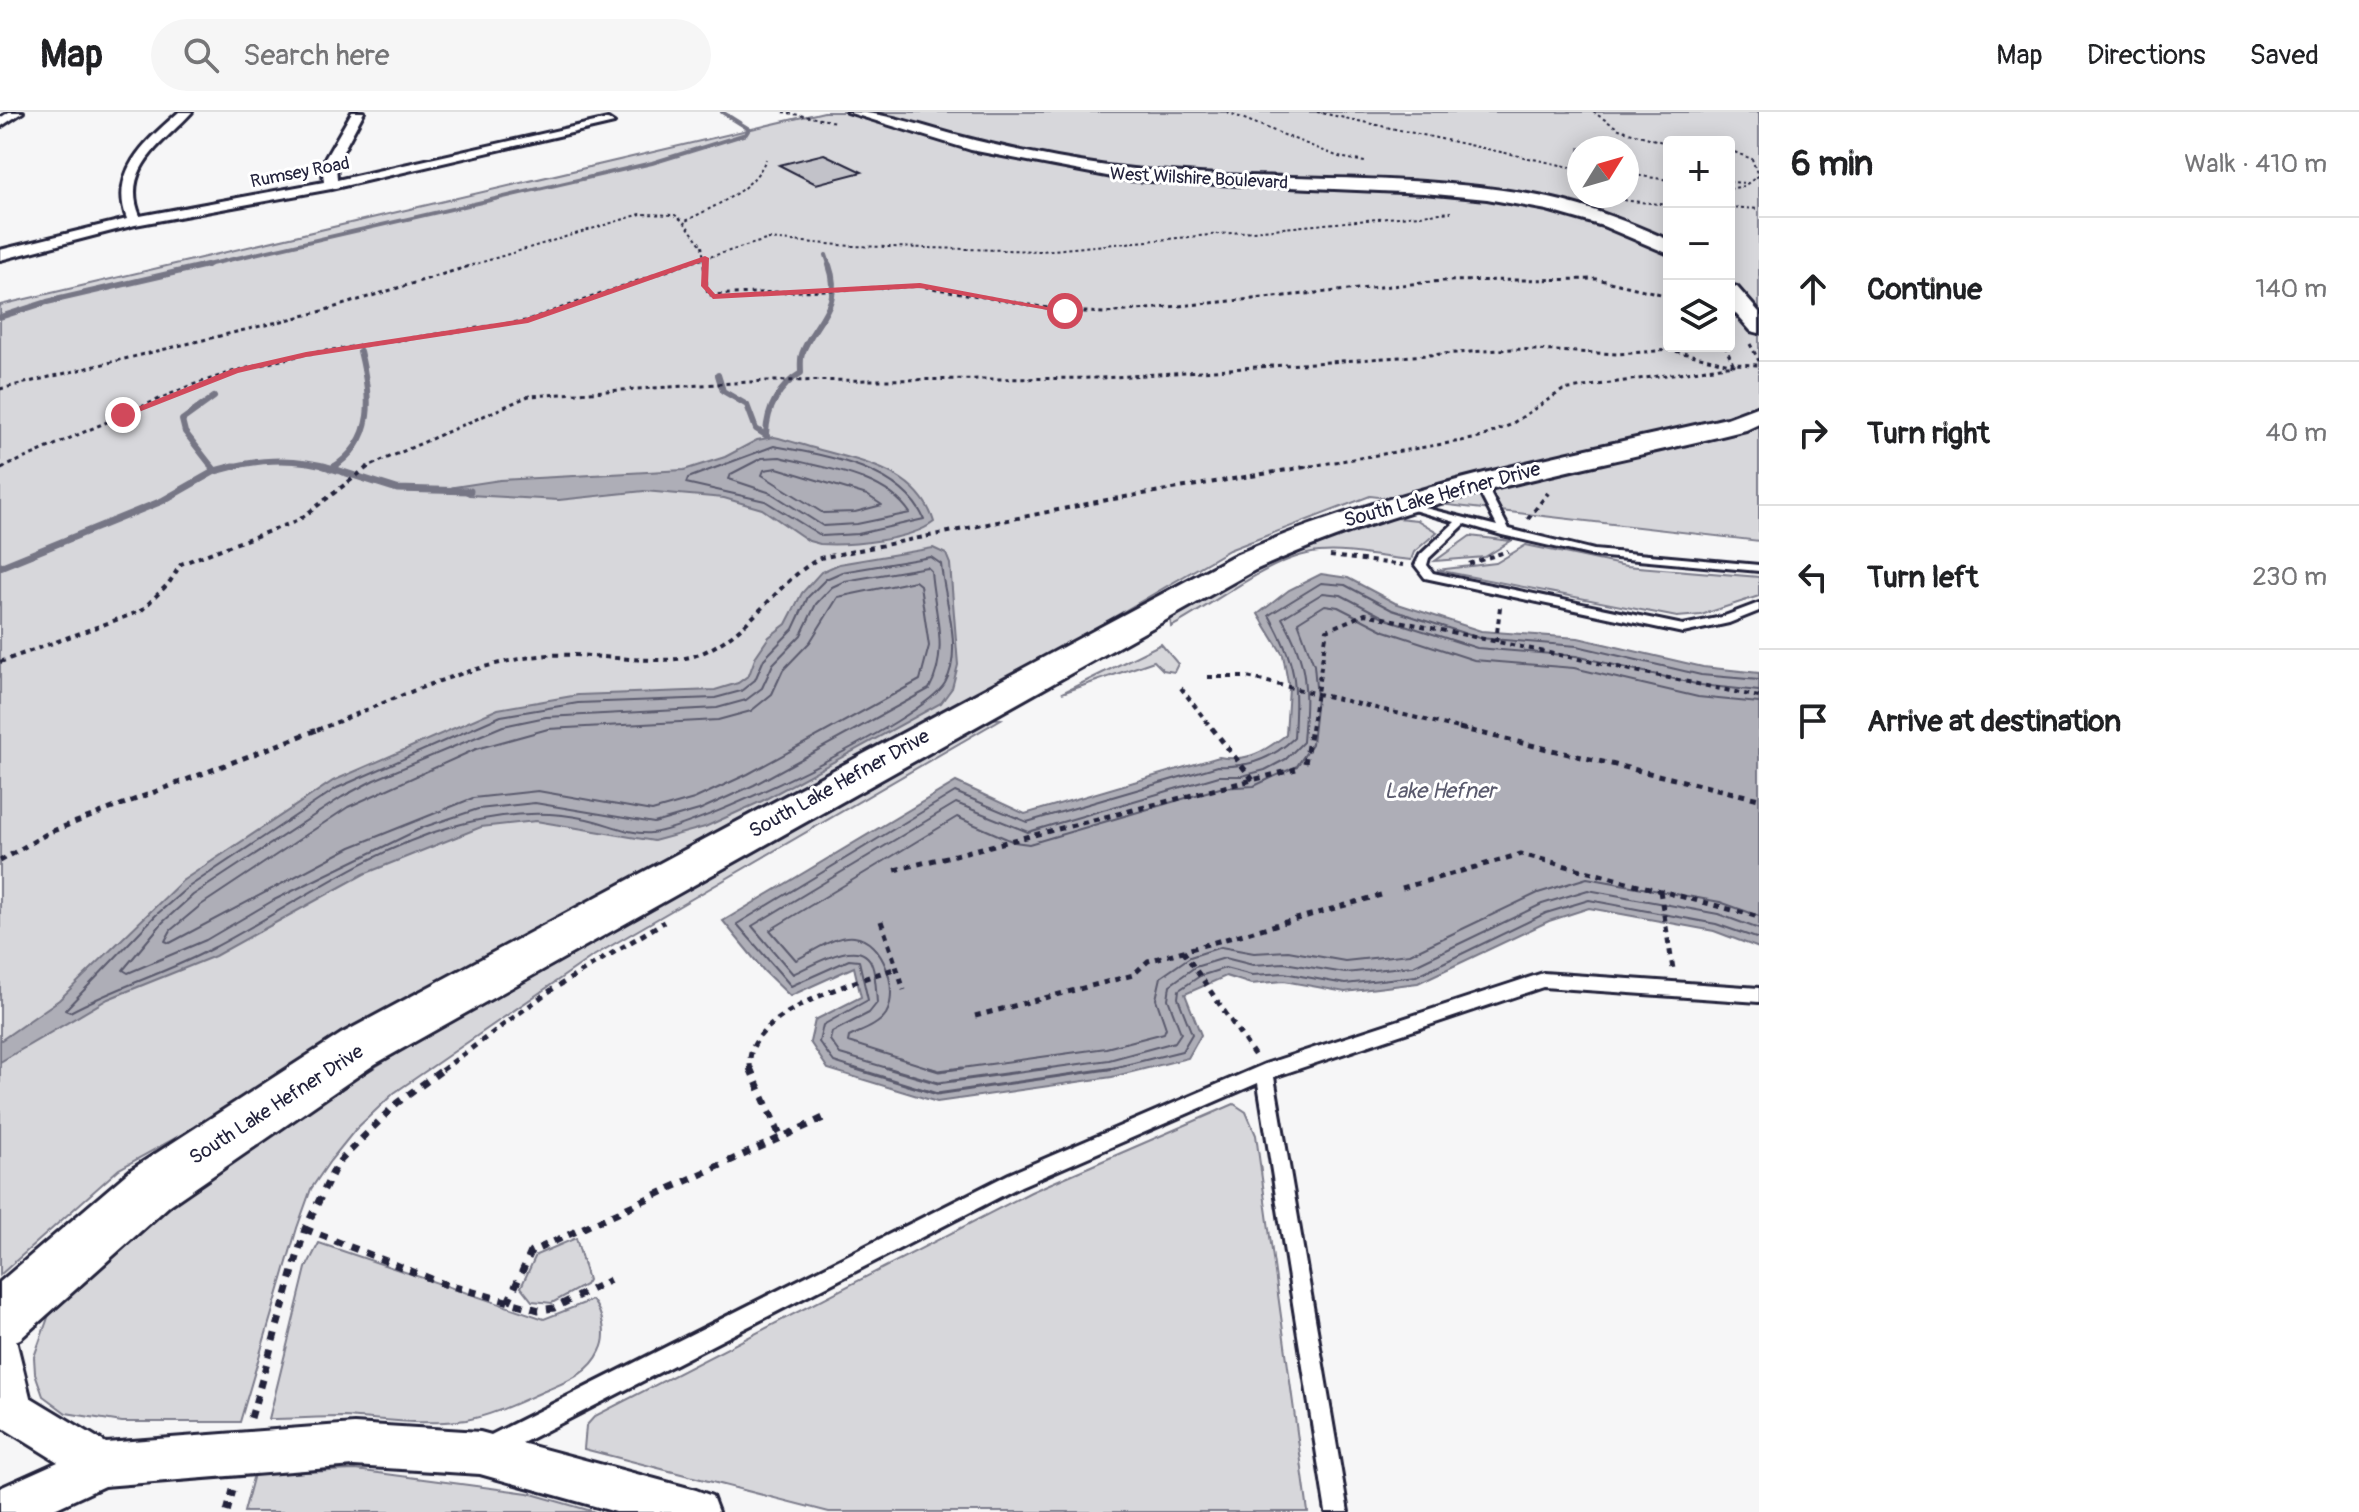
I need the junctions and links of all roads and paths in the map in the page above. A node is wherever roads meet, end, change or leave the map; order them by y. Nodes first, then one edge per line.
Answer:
1 (17, 112) edge
2 (186, 112) edge
3 (358, 112) edge
4 (593, 112) edge
5 (783, 112) edge
6 (1227, 112) edge
7 (1317, 112) edge
8 (1593, 112) edge
9 (850, 117) edge
10 (0, 123) edge
11 (1663, 142) edge
12 (1735, 152) edge
13 (766, 159) dead end
14 (1752, 159) junction
15 (1759, 159) edge
16 (1369, 163) dead end
17 (1567, 166) edge
18 (1639, 176) edge
19 (1663, 179) edge
20 (1735, 182) edge
21 (1749, 183) junction
22 (331, 185) junction
23 (1735, 187) edge
24 (1735, 207) edge
25 (1759, 209) edge
26 (1462, 212) dead end
27 (135, 221) junction
28 (684, 222) junction
29 (1663, 245) edge
30 (0, 255) edge
31 (705, 258) junction
32 (1663, 295) edge
33 (1735, 299) edge
34 (1759, 326) edge
35 (1728, 352) edge
36 (1733, 364) junction
37 (1759, 365) edge
38 (0, 389) edge
39 (1759, 414) edge
40 (0, 469) edge
41 (1485, 480) junction
42 (1393, 503) junction
43 (1461, 522) junction
44 (1506, 533) junction
45 (1516, 545) dead end
46 (1325, 556) dead end
47 (1465, 564) dead end
48 (1411, 566) dead end
49 (1759, 568) edge
50 (1501, 591) junction
51 (1759, 607) edge
52 (1496, 642) junction
53 (0, 662) edge
54 (1208, 677) dead end
55 (1181, 688) dead end
56 (1315, 695) junction
57 (1759, 697) edge
58 (1305, 763) dead end
59 (1296, 769) dead end
60 (1253, 780) junction
61 (1759, 799) edge
62 (0, 861) edge
63 (895, 870) dead end
64 (1402, 888) dead end
65 (1660, 891) junction
66 (1381, 895) dead end
67 (1759, 917) edge
68 (668, 919) dead end
69 (881, 921) dead end
70 (1183, 951) junction
71 (897, 968) junction
72 (1678, 988) junction
73 (904, 990) dead end
74 (1759, 995) edge
75 (975, 1016) dead end
76 (1265, 1072) junction
77 (830, 1115) dead end
78 (781, 1138) junction
79 (305, 1229) junction
80 (610, 1280) dead end
81 (508, 1302) junction
82 (0, 1319) edge
83 (0, 1346) edge
84 (257, 1396) dead end
85 (480, 1453) junction
86 (102, 1465) junction
87 (0, 1511) edge
88 (696, 1512) edge
89 (1337, 1512) edge

1 - 10 street
2 - 27 street
3 - 22 street
4 - 22 street, Rumsey Road
5 - 9 path
6 - 16 path
7 - 17 path
8 - 11 path
9 - 29 street, West Wilshire Boulevard
12 - 14 path
13 - 28 path
14 - 15 path
14 - 21 path
18 - 19 path
20 - 21 path
21 - 23 path
22 - 27 street, Rumsey Road
24 - 25 path
26 - 31 path
27 - 30 street, Rumsey Road
28 - 31 path
28 - 38 path
31 - 32 path
31 - 40 path
33 - 34 street
35 - 36 path
36 - 37 path
36 - 53 path
36 - 62 path
39 - 41 street, South Lake Hefner Drive
41 - 42 street, South Lake Hefner Drive
41 - 44 lane
42 - 43 lane
42 - 82 street, South Lake Hefner Drive
43 - 44 lane
43 - 50 lane
44 - 49 lane
45 - 47 path
46 - 48 path
50 - 51 lane
50 - 52 path
52 - 56 path
52 - 57 path
54 - 56 path
55 - 60 path
56 - 58 path
56 - 61 path
59 - 60 path
60 - 63 path
64 - 65 path
65 - 67 path
65 - 72 path
66 - 70 path
68 - 79 path
69 - 71 path
70 - 75 path
70 - 76 path
71 - 73 path
71 - 78 path
72 - 74 lane
72 - 76 lane
76 - 85 lane
76 - 89 lane
77 - 78 path
78 - 81 path
79 - 81 path
79 - 84 path
80 - 81 path
83 - 86 street
85 - 86 street
85 - 88 street
86 - 87 street

